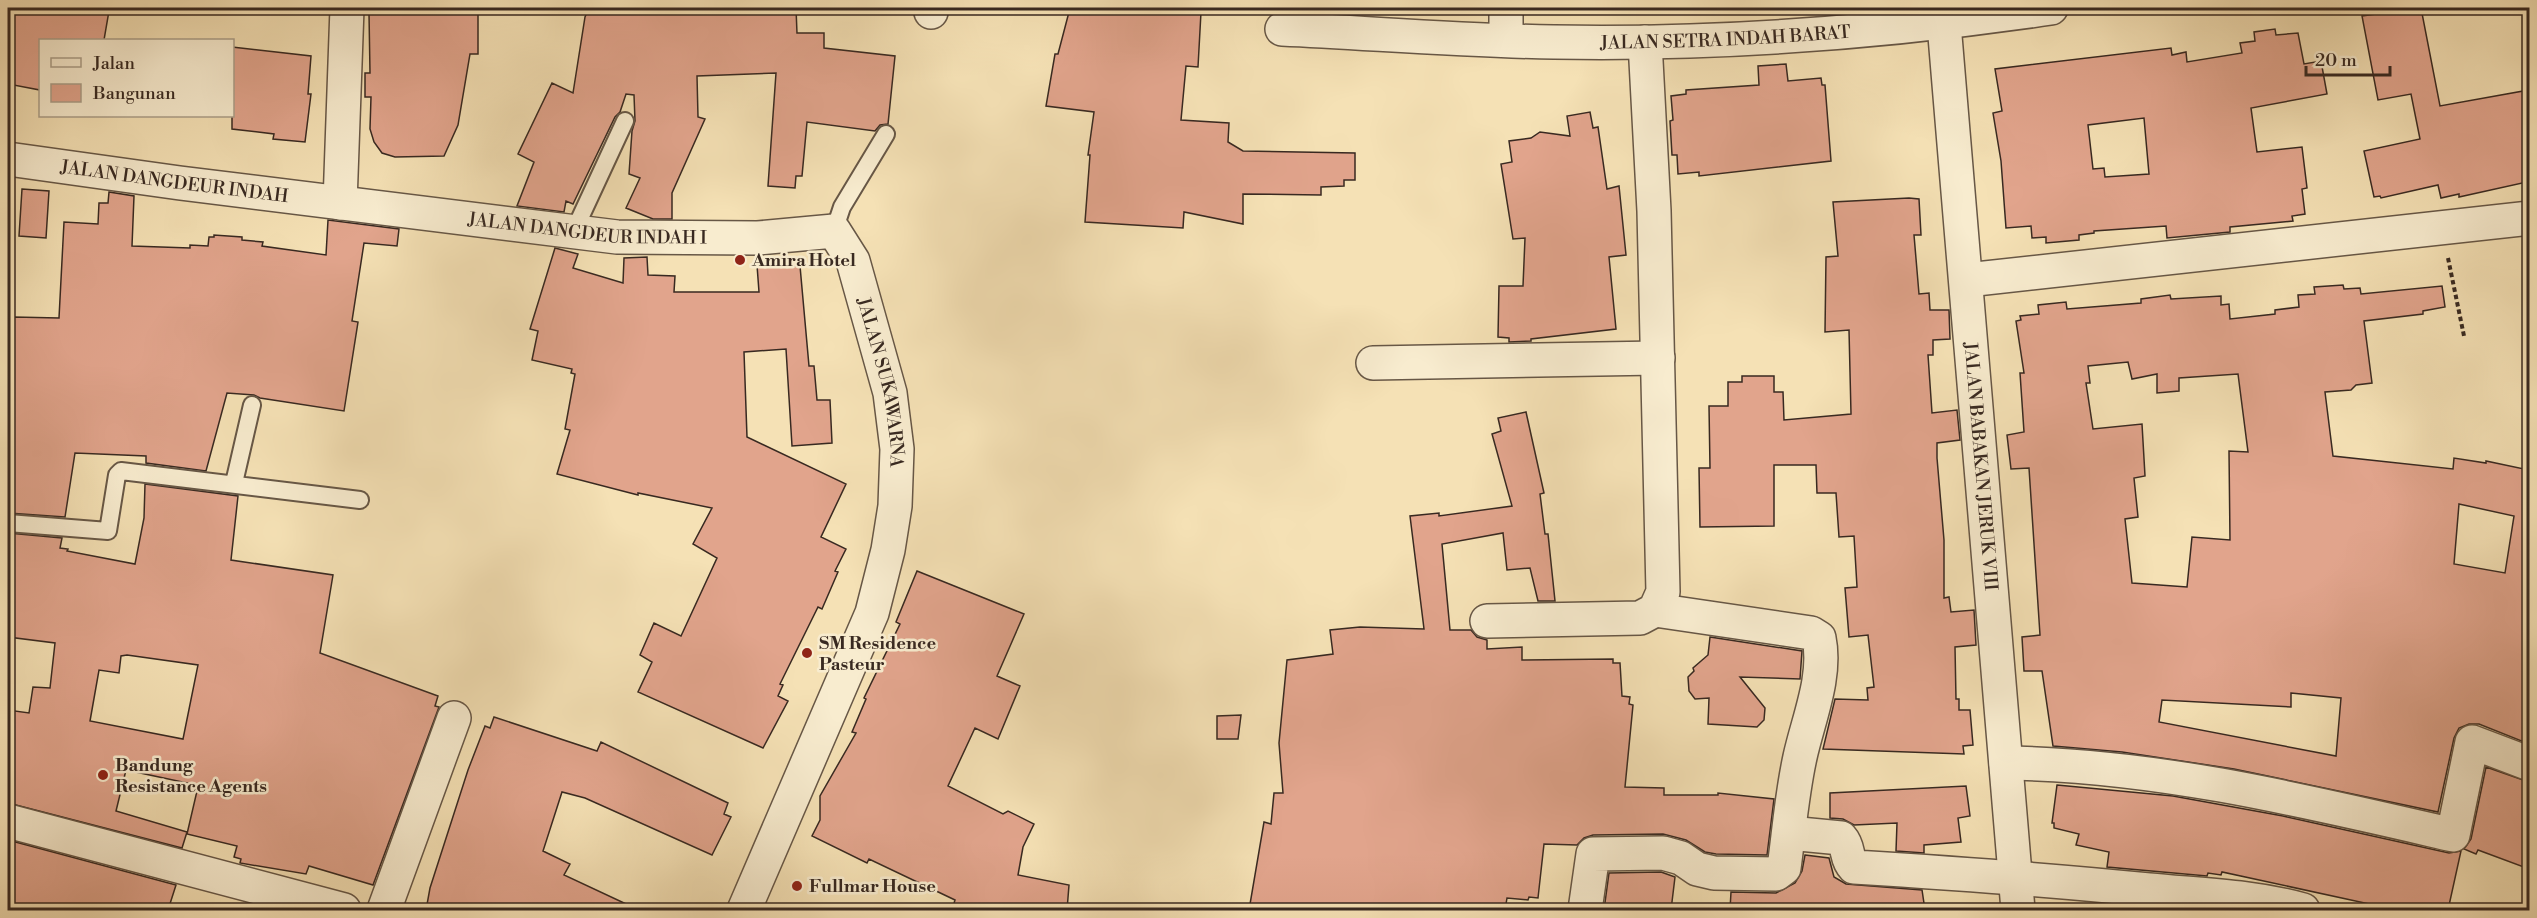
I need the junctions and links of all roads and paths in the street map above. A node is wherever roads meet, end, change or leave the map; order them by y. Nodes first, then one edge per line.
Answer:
1 (346, 8) edge
2 (1506, 8) edge
3 (2051, 8) edge
4 (1944, 24) junction
5 (1282, 29) dead end
6 (1506, 40) junction
7 (1645, 42) junction
8 (625, 121) dead end
9 (886, 134) dead end
10 (8, 159) edge
11 (340, 203) junction
12 (2529, 218) edge
13 (2443, 228) junction
14 (574, 231) junction
15 (834, 231) junction
16 (1967, 280) junction
17 (2464, 336) dead end
18 (1658, 358) junction
19 (1373, 363) dead end
20 (252, 405) dead end
21 (234, 483) junction
22 (360, 500) dead end
23 (8, 523) edge
24 (1655, 610) junction
25 (1487, 621) dead end
26 (454, 718) dead end
27 (2006, 763) junction
28 (2529, 764) edge
29 (8, 821) edge
30 (1789, 833) junction
31 (2015, 876) junction
32 (344, 910) edge
33 (384, 910) edge
34 (744, 910) edge
35 (1585, 910) edge
36 (2018, 910) edge
37 (2303, 910) edge

1 - 11 street
2 - 6 street
3 - 4 street, JALAN SETRA INDAH BARAT
4 - 7 street, JALAN SETRA INDAH BARAT
4 - 16 street, JALAN BABAKAN JERUK VIII
5 - 6 street, JALAN SETRA INDAH BARAT
6 - 7 street, JALAN SETRA INDAH BARAT
7 - 18 street
8 - 14 lane
9 - 15 lane
10 - 11 street, JALAN DANGDEUR INDAH
11 - 14 street, JALAN DANGDEUR INDAH I
12 - 13 street
13 - 16 street
13 - 17 path
14 - 15 street, JALAN DANGDEUR INDAH I
15 - 34 street, JALAN SUKAWARNA
16 - 27 street, JALAN BABAKAN JERUK VIII
18 - 19 street
18 - 24 street
20 - 21 lane
21 - 22 lane
21 - 23 lane
24 - 25 street
24 - 30 street
26 - 33 street
27 - 28 street
27 - 31 street, JALAN BABAKAN JERUK VIII
29 - 32 street
30 - 31 street
30 - 35 street
31 - 36 street, JALAN BABAKAN JERUK VIII
31 - 37 street

